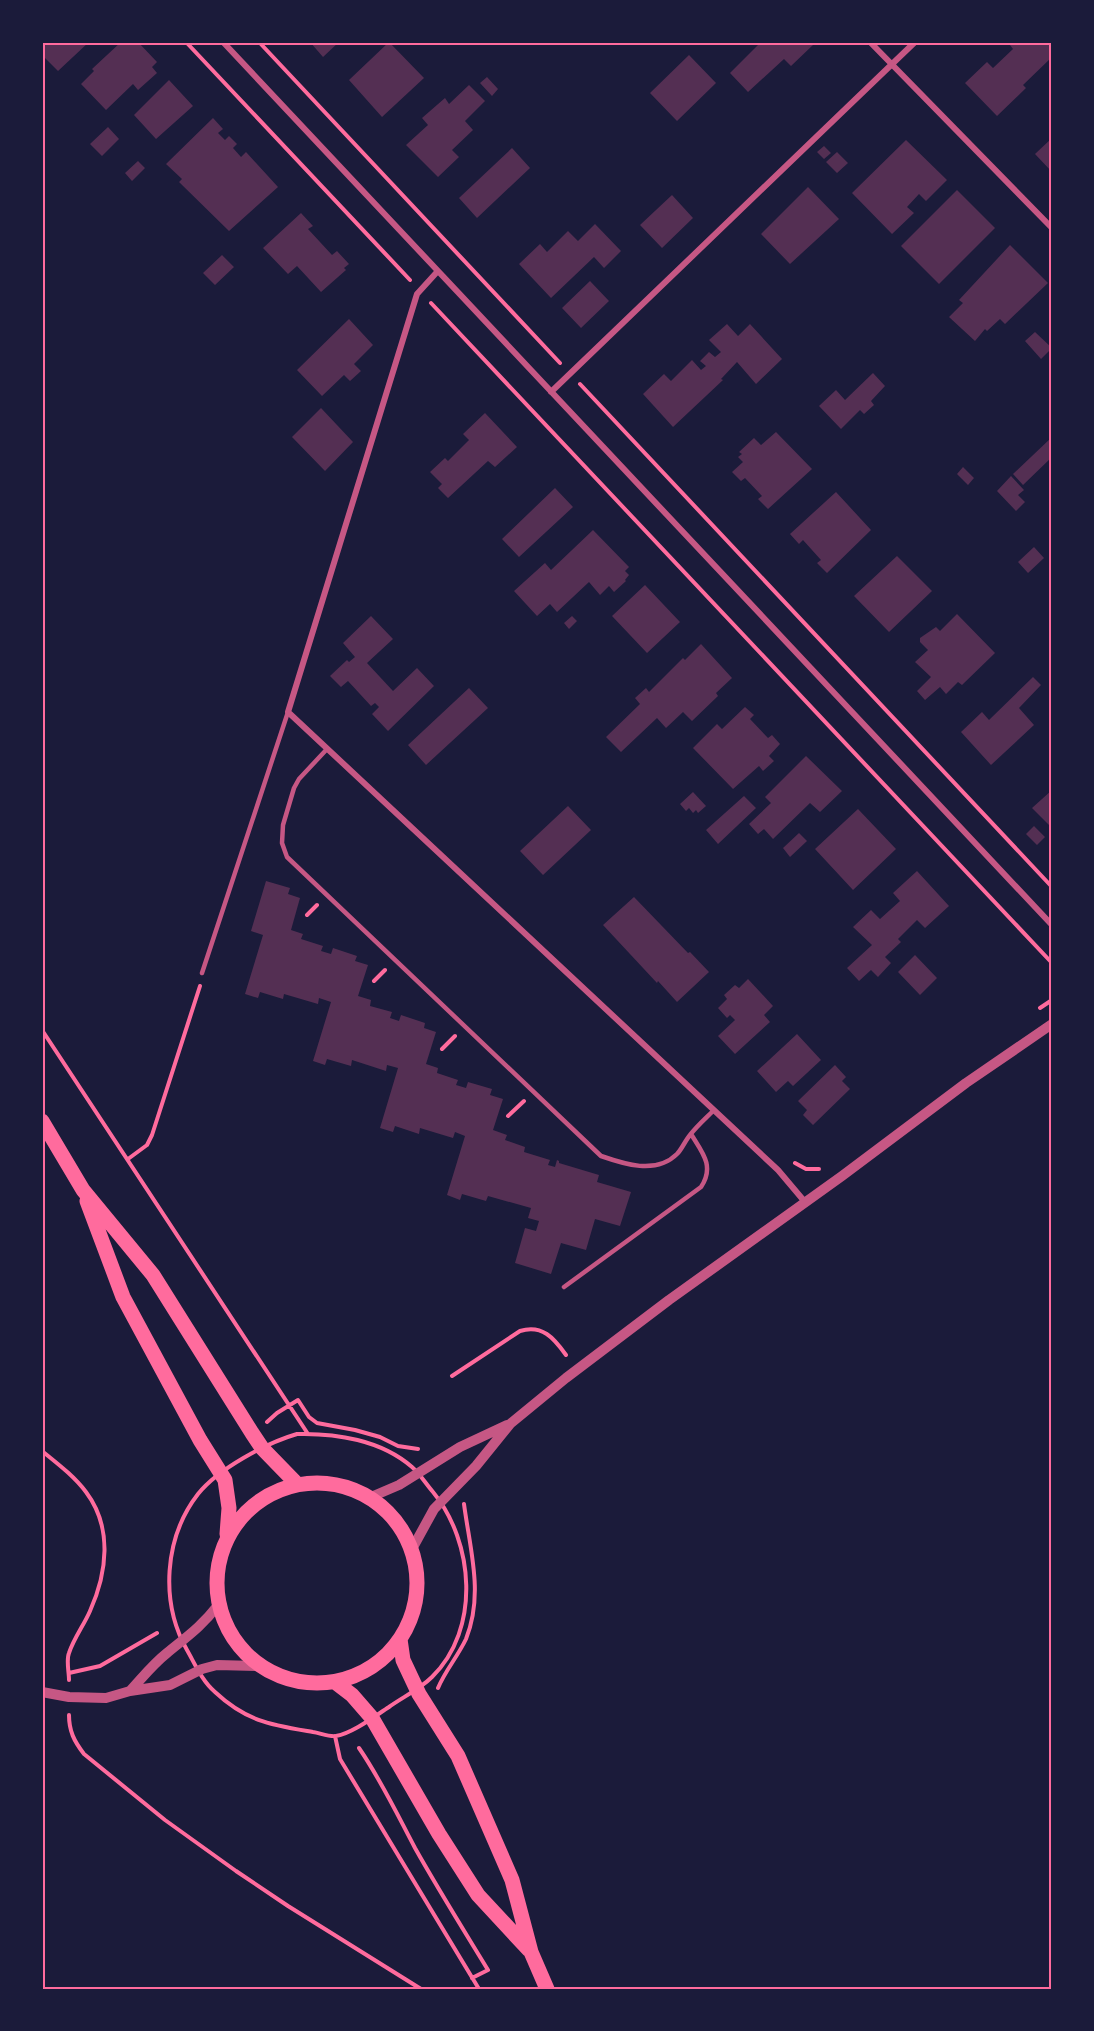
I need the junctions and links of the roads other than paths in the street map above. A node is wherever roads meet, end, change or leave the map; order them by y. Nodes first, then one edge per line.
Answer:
1 (223, 42) edge
2 (870, 42) edge
3 (915, 42) edge
4 (891, 64) junction
5 (1052, 228) edge
6 (437, 272) junction
7 (551, 392) junction
8 (288, 712) junction
9 (327, 749) junction
10 (1052, 925) edge
11 (202, 973) road end
12 (1052, 1024) edge
13 (713, 1111) junction
14 (42, 1121) edge
15 (691, 1134) junction
16 (83, 1190) junction
17 (805, 1202) junction
18 (564, 1287) dead end
19 (510, 1424) junction
20 (297, 1484) junction
21 (371, 1497) junction
22 (225, 1542) junction
23 (412, 1549) junction
24 (219, 1604) junction
25 (400, 1639) junction
26 (260, 1666) junction
27 (335, 1682) junction
28 (130, 1691) junction
29 (42, 1692) edge
30 (531, 1953) junction
31 (547, 1989) edge

1 - 6 street
2 - 4 street
3 - 4 street
4 - 5 street
4 - 7 street
6 - 7 street
6 - 8 street
7 - 10 street
8 - 9 street
8 - 11 lane
9 - 13 street
9 - 15 lane
12 - 17 street
13 - 15 lane
13 - 17 street
14 - 16 main road
15 - 18 lane
16 - 20 main road
16 - 22 main road
17 - 19 street
19 - 21 street
19 - 23 street
20 - 21 main road
20 - 22 main road
21 - 23 main road
22 - 24 main road
23 - 25 main road
24 - 26 main road
24 - 28 street
25 - 27 main road
25 - 30 main road
26 - 27 main road
26 - 28 street
27 - 30 main road
28 - 29 street
30 - 31 main road

